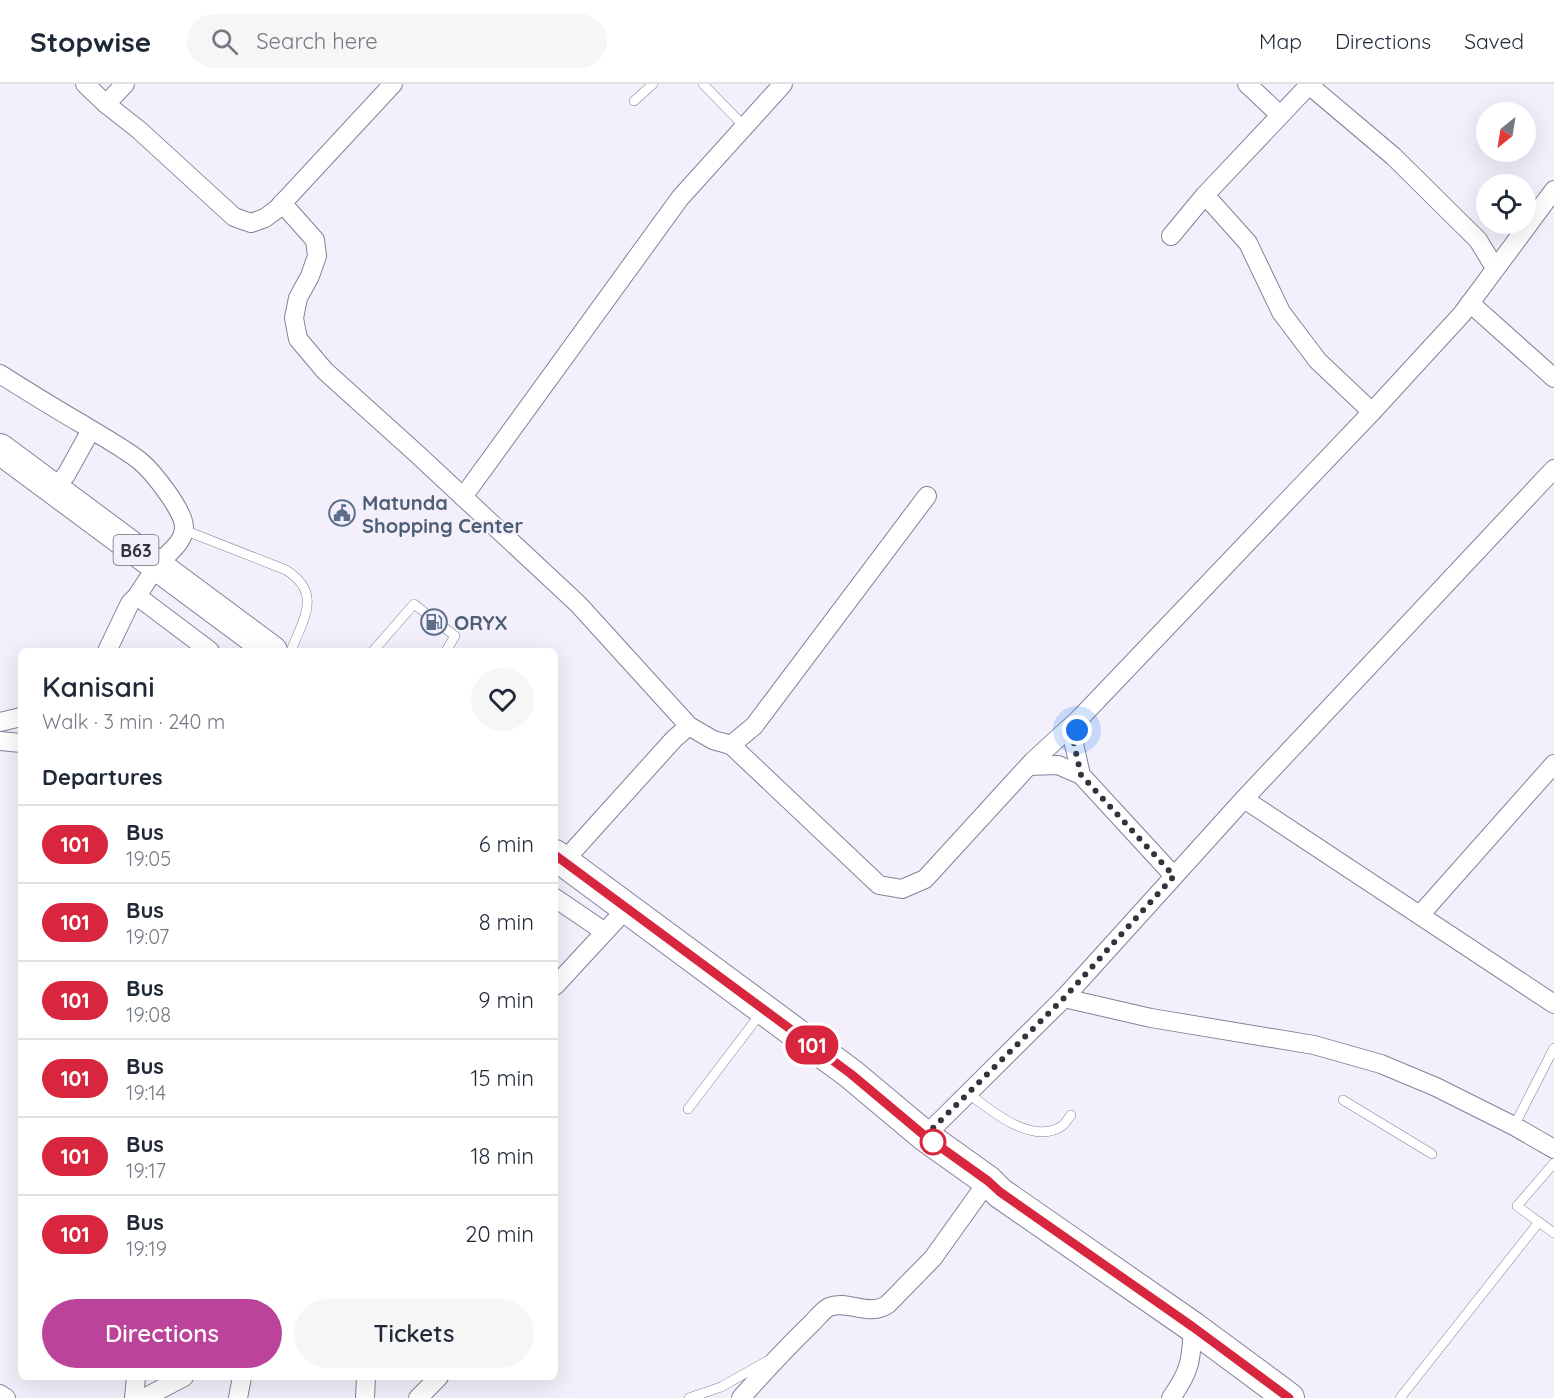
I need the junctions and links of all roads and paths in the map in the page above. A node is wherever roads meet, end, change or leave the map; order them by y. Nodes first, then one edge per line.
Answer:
1 (85, 84) edge
2 (124, 84) edge
3 (393, 84) edge
4 (653, 84) edge
5 (703, 84) edge
6 (783, 84) edge
7 (1247, 84) edge
8 (1310, 85) edge
9 (634, 101) dead end
10 (106, 104) junction
11 (1280, 116) junction
12 (744, 126) junction
13 (1554, 190) edge
14 (1205, 195) junction
15 (282, 203) junction
16 (1171, 236) dead end
17 (1495, 268) junction
18 (1470, 303) junction
19 (0, 374) edge
20 (1554, 378) edge
21 (1372, 412) junction
22 (90, 430) junction
23 (0, 449) edge
24 (1554, 468) edge
25 (54, 489) junction
26 (927, 496) dead end
27 (463, 497) junction
28 (184, 530) junction
29 (158, 566) junction
30 (137, 596) junction
31 (108, 648) edge
32 (206, 648) edge
33 (268, 648) edge
34 (292, 648) edge
35 (377, 648) edge
36 (448, 648) edge
37 (1081, 717) junction
38 (18, 718) edge
39 (0, 722) edge
40 (689, 726) junction
41 (0, 741) edge
42 (18, 743) edge
43 (731, 745) junction
44 (1554, 764) edge
45 (1029, 766) junction
46 (1081, 775) junction
47 (1244, 799) junction
48 (559, 858) edge
49 (1174, 876) junction
50 (558, 900) edge
51 (627, 908) junction
52 (1420, 915) junction
53 (605, 932) junction
54 (558, 983) edge
55 (1064, 998) junction
56 (1554, 1004) edge
57 (764, 1009) junction
58 (1554, 1048) edge
59 (968, 1093) junction
60 (1343, 1100) dead end
61 (688, 1109) dead end
62 (1071, 1115) dead end
63 (1514, 1125) junction
64 (925, 1136) junction
65 (1554, 1149) edge
66 (1432, 1154) dead end
67 (1554, 1163) edge
68 (988, 1181) junction
69 (1539, 1222) junction
70 (1554, 1233) edge
71 (1193, 1327) junction
72 (782, 1352) junction
73 (136, 1380) edge
74 (178, 1380) edge
75 (241, 1380) edge
76 (366, 1380) edge
77 (436, 1380) edge
78 (0, 1394) edge
79 (6, 1398) edge
80 (134, 1398) edge
81 (144, 1398) edge
82 (238, 1398) edge
83 (364, 1398) edge
84 (418, 1398) edge
85 (689, 1398) edge
86 (741, 1398) edge
87 (1171, 1398) edge
88 (1289, 1398) edge
89 (1400, 1398) edge

1 - 10 street
2 - 10 street
3 - 15 street
4 - 9 lane
5 - 12 lane
6 - 12 street
7 - 11 street
8 - 11 street
8 - 17 street
10 - 15 street
11 - 14 street
12 - 27 street
13 - 17 street
14 - 16 street
14 - 21 street
15 - 27 street
17 - 18 street
18 - 20 street
18 - 21 street
19 - 22 street
21 - 37 street
22 - 25 street
22 - 28 street
23 - 25 highway, B63
24 - 47 street
25 - 29 highway, B63
26 - 43 street
27 - 40 street
28 - 29 street
28 - 34 lane
29 - 30 street
29 - 33 highway, B63
30 - 31 street
30 - 32 street
35 - 36 lane
37 - 45 street
37 - 46 street
38 - 39 street
40 - 43 street
40 - 48 street
41 - 42 street
43 - 45 street
44 - 52 street
45 - 46 street
46 - 49 street
47 - 49 street
47 - 52 street
48 - 51 highway
49 - 55 street
50 - 53 street
51 - 53 street
51 - 57 highway
52 - 56 street
53 - 54 street
55 - 59 street
55 - 63 street
57 - 61 lane
57 - 64 highway
58 - 63 lane
59 - 62 lane
59 - 64 street
60 - 66 lane
63 - 65 street
64 - 68 highway
67 - 69 lane
68 - 71 highway
68 - 72 street
69 - 70 lane
69 - 89 lane
71 - 87 street
71 - 88 highway
72 - 85 lane
72 - 86 street
73 - 80 street
74 - 81 street
75 - 82 street
76 - 83 street
77 - 84 street
78 - 79 street

